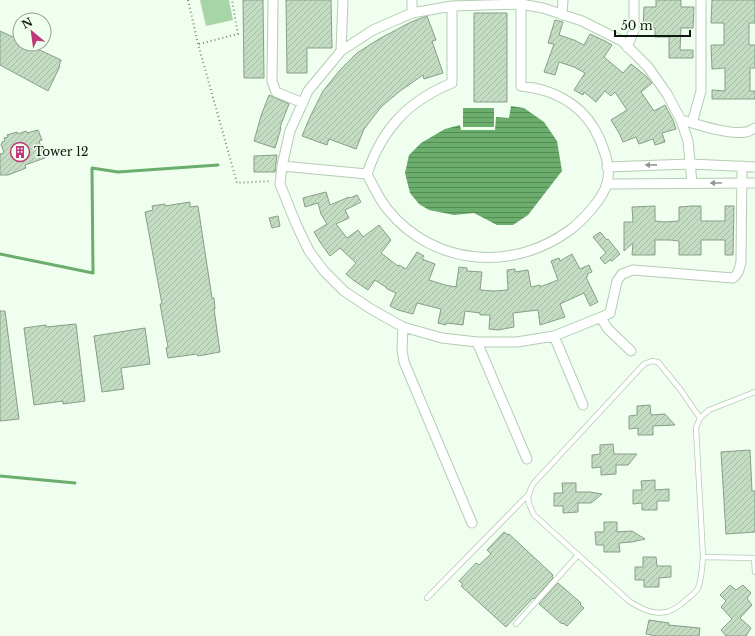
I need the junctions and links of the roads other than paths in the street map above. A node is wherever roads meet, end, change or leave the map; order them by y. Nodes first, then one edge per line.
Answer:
1 (273, 0) edge
2 (343, 0) edge
3 (412, 0) edge
4 (563, 0) edge
5 (634, 0) edge
6 (701, 0) edge
7 (488, 2) edge
8 (521, 4) junction
9 (452, 6) junction
10 (412, 13) junction
11 (562, 15) junction
12 (627, 47) junction
13 (341, 51) junction
14 (303, 103) junction
15 (681, 120) junction
16 (692, 123) junction
17 (755, 128) edge
18 (690, 164) junction
19 (282, 166) junction
20 (742, 166) junction
21 (607, 167) junction
22 (755, 167) edge
23 (367, 174) junction
24 (692, 183) junction
25 (755, 183) edge
26 (607, 184) junction
27 (742, 184) junction
28 (601, 318) junction
29 (403, 327) junction
30 (554, 336) junction
31 (477, 342) junction
32 (631, 351) dead end
33 (755, 392) edge
34 (582, 405) dead end
35 (700, 418) junction
36 (527, 459) dead end
37 (528, 495) junction
38 (472, 523) dead end
39 (578, 555) junction
40 (703, 557) junction
41 (754, 558) edge
42 (755, 572) edge
43 (427, 598) dead end
44 (516, 624) dead end

1 - 14 street
2 - 13 street
3 - 10 street
4 - 11 street
5 - 12 street
6 - 16 street
7 - 8 street
7 - 9 street
8 - 11 street
8 - 21 street
9 - 10 street
9 - 23 street
10 - 13 street
11 - 12 street
12 - 15 street
13 - 14 street
14 - 19 street
15 - 16 street
15 - 18 street
16 - 17 street
18 - 20 street
18 -> 21 street
18 - 24 street
19 - 23 street
19 - 29 street
20 - 22 street
20 - 27 street
21 - 26 street
23 - 26 street
24 - 26 street
27 -> 24 street
25 - 27 street
27 - 28 street
28 - 30 street
28 - 32 street
29 - 31 street
29 - 38 street
30 - 31 street
30 - 34 street
31 - 36 street
33 - 35 lane
35 - 37 lane
35 - 40 lane
37 - 39 lane
37 - 43 lane
39 - 40 lane
39 - 44 lane
40 - 41 lane
41 - 42 lane

